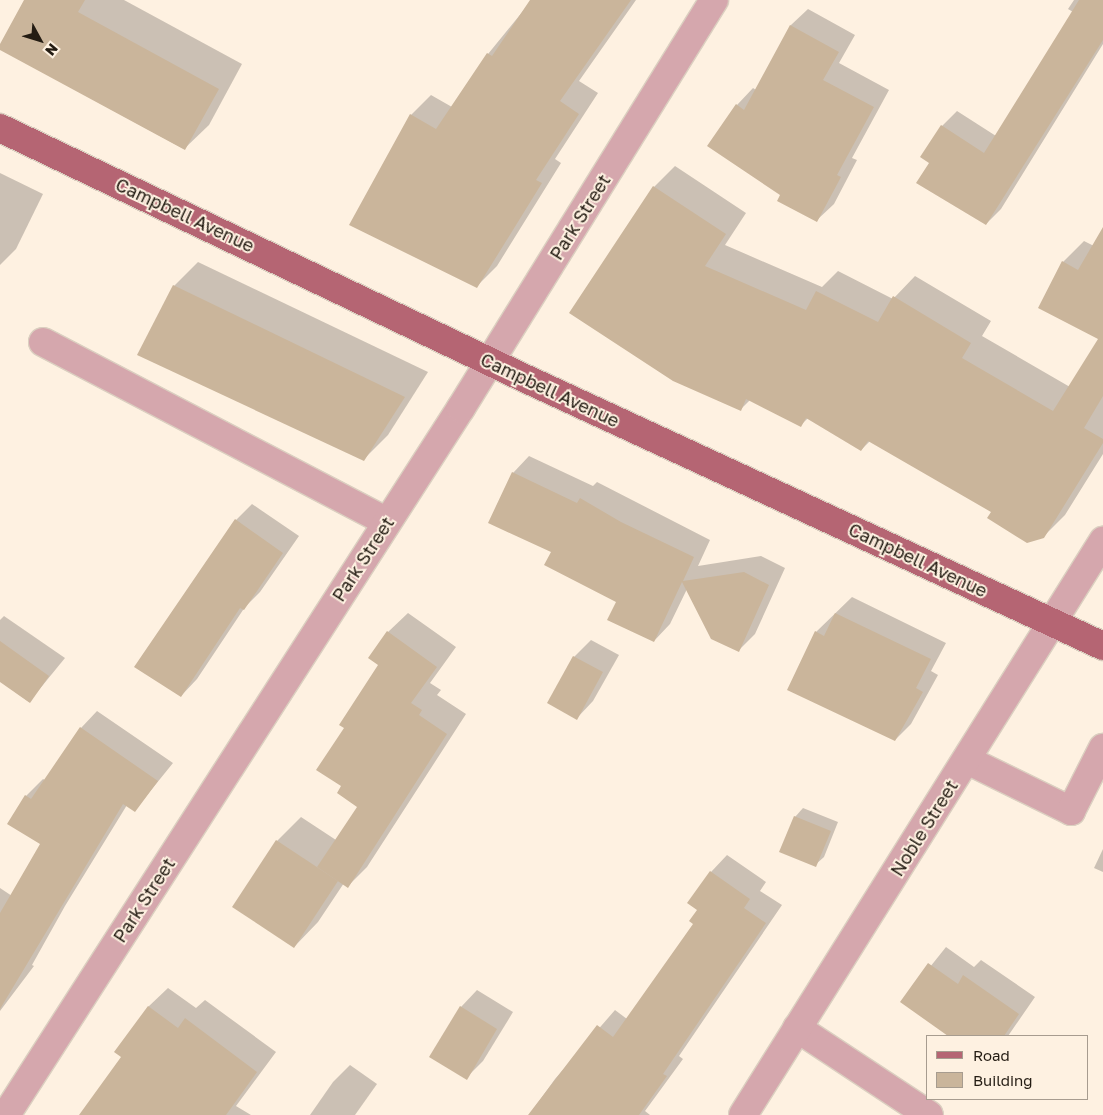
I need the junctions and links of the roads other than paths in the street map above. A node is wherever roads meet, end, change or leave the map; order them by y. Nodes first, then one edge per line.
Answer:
1 (714, 0) edge
2 (0, 128) edge
3 (43, 342) dead end
4 (490, 362) junction
5 (387, 522) junction
6 (1103, 540) edge
7 (1053, 623) junction
8 (1103, 646) edge
9 (1103, 748) edge
10 (967, 760) junction
11 (1093, 793) edge
12 (797, 1028) junction
13 (6, 1115) edge
14 (742, 1115) edge
15 (929, 1115) edge

1 - 4 street, Park Street
2 - 4 main road, Campbell Avenue
3 - 5 street
4 - 5 street, Park Street
4 - 7 main road, Campbell Avenue
5 - 13 street, Park Street
6 - 7 street, Noble Street
7 - 8 main road, Campbell Avenue
7 - 10 street, Noble Street
9 - 11 street
10 - 11 street
10 - 12 street, Noble Street
12 - 14 street, Noble Street
12 - 15 street

